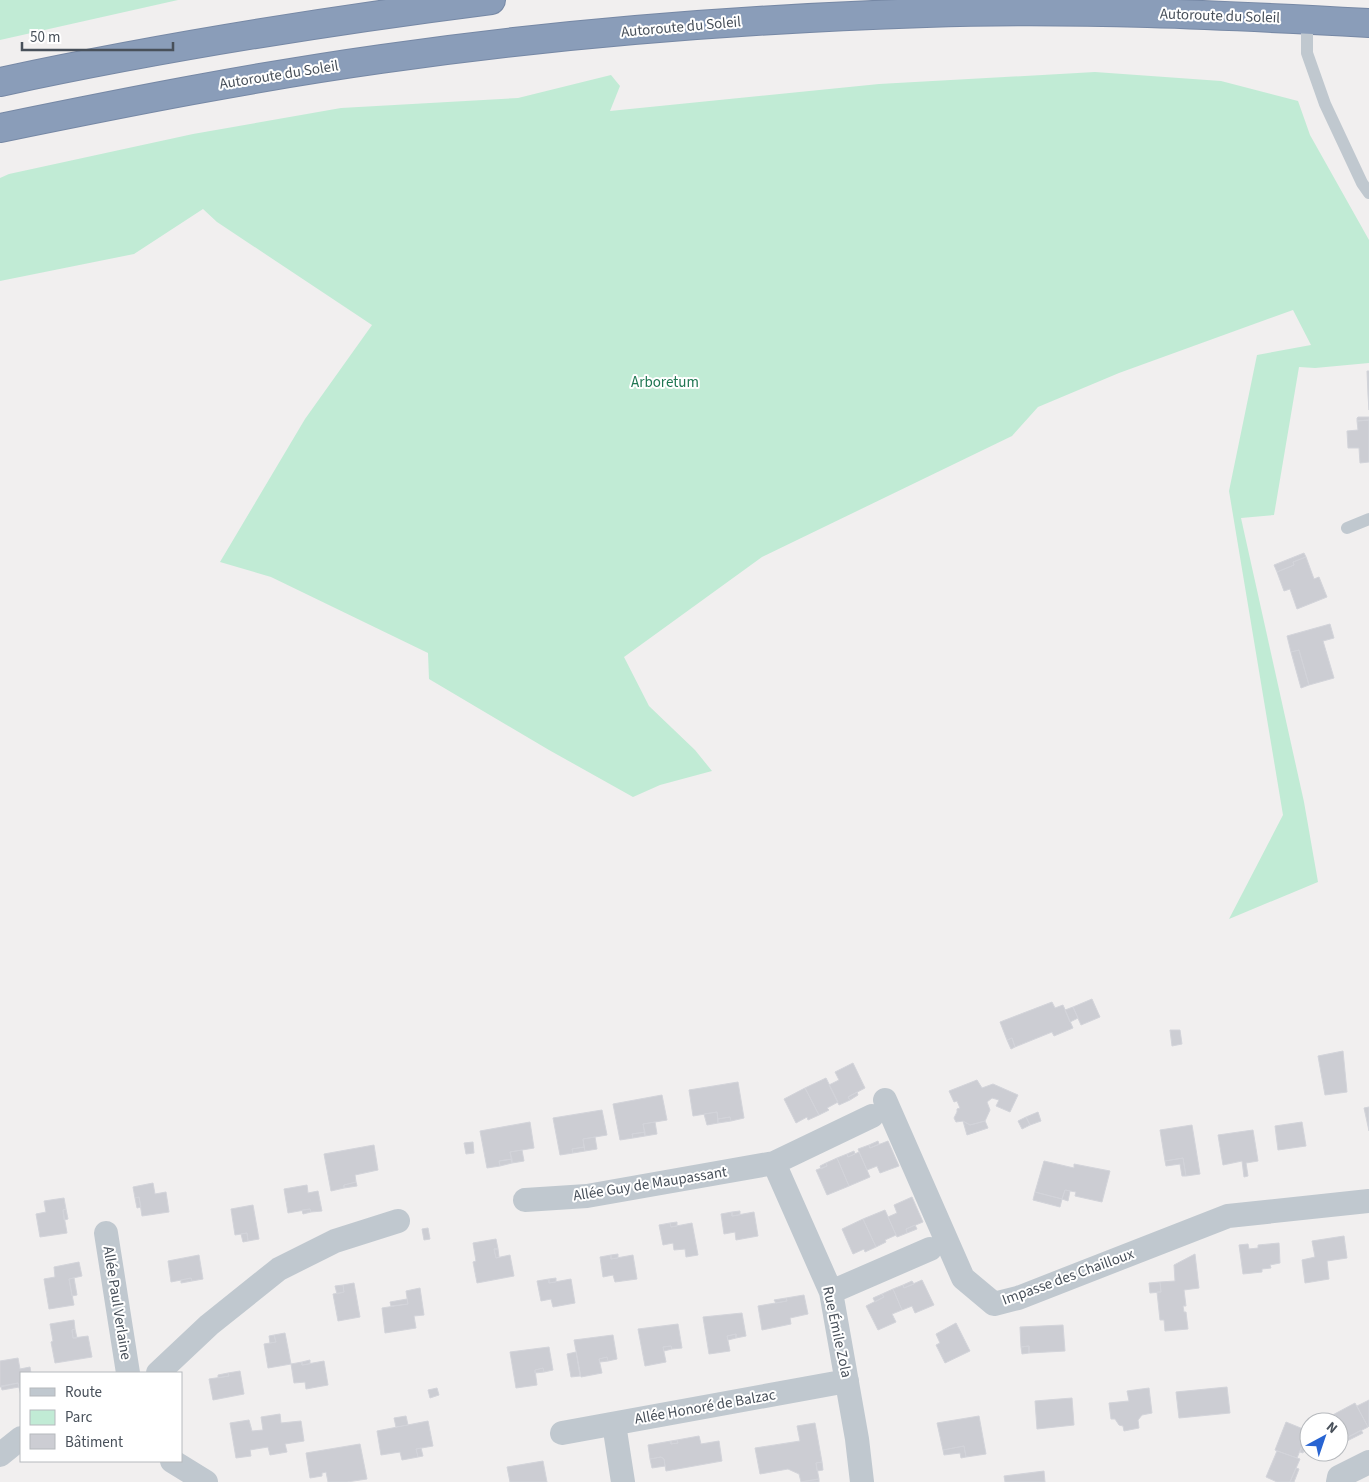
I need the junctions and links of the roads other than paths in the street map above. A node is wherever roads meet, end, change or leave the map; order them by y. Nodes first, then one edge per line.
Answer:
1 (491, 0) edge
2 (1307, 20) junction
3 (1363, 23) edge
4 (0, 82) edge
5 (0, 128) edge
6 (1369, 193) edge
7 (1369, 518) edge
8 (1347, 528) dead end
9 (879, 1108) joint
10 (774, 1163) junction
11 (525, 1200) dead end
12 (1369, 1200) edge
13 (398, 1221) dead end
14 (106, 1233) dead end
15 (930, 1249) dead end
16 (831, 1292) junction
17 (128, 1372) edge
18 (159, 1372) edge
19 (848, 1381) junction
20 (614, 1424) junction
21 (562, 1433) dead end
22 (20, 1439) edge
23 (0, 1455) edge
24 (174, 1462) edge
25 (1369, 1462) edge
26 (206, 1482) edge
27 (623, 1482) edge
28 (862, 1482) edge
29 (1338, 1482) edge

1 - 4 highway
2 - 3 highway, Autoroute du Soleil
2 - 5 highway, Autoroute du Soleil
2 - 6 lane
7 - 8 lane
9 - 10 street, Allée Guy de Maupassant
9 - 12 street, Impasse des Chailloux
10 - 11 street, Allée Guy de Maupassant
10 - 16 street, Rue Émile Zola
13 - 18 street
14 - 17 street, Allée Paul Verlaine
15 - 16 street
16 - 19 street, Rue Émile Zola
19 - 20 street, Allée Honoré de Balzac
19 - 28 street, Rue Émile Zola
20 - 21 street, Allée Honoré de Balzac
20 - 27 street
22 - 23 street
24 - 26 street
25 - 29 street

